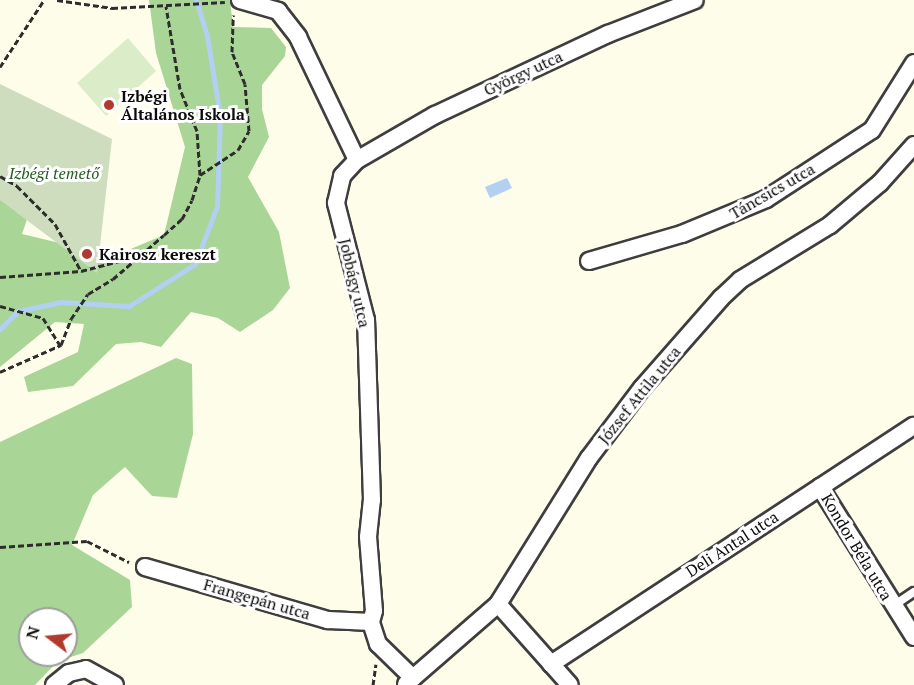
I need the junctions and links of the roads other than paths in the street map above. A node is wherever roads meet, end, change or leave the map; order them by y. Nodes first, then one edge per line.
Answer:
1 (695, 0) edge
2 (238, 3) edge
3 (914, 63) edge
4 (914, 145) edge
5 (357, 160) junction
6 (590, 261) dead end
7 (914, 426) edge
8 (820, 487) junction
9 (146, 567) road end
10 (914, 592) edge
11 (498, 604) junction
12 (893, 606) junction
13 (371, 622) junction
14 (914, 637) edge
15 (551, 664) junction
16 (409, 681) edge
17 (54, 685) edge
18 (115, 685) edge
19 (570, 685) edge

1 - 5 street, György utca
2 - 5 street
3 - 6 street, Táncsics utca
4 - 11 street, József Attila utca
5 - 13 street, Jobbágy utca
7 - 8 street, Deli Antal utca
8 - 12 street, Kondor Béla utca
8 - 15 street, Deli Antal utca
9 - 13 street, Frangepán utca
10 - 12 lane
11 - 15 street
11 - 16 street, József Attila utca
12 - 14 street, Kondor Béla utca
13 - 16 street, Jobbágy utca
15 - 19 street
17 - 18 street

